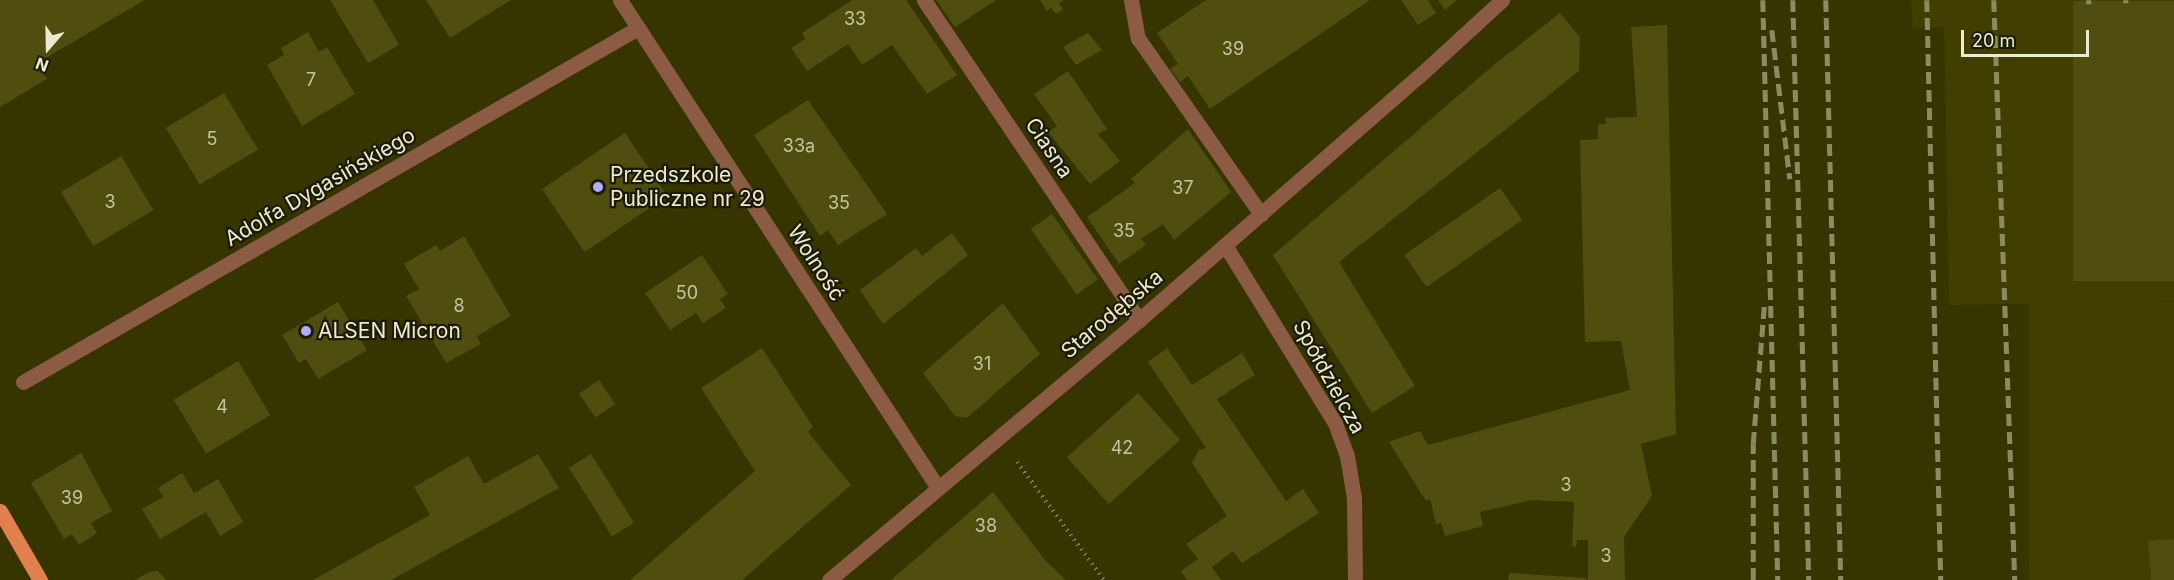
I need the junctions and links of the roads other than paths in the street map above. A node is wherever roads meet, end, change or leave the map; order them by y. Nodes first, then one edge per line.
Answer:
1 (620, 0) edge
2 (924, 0) edge
3 (1131, 0) edge
4 (1502, 0) edge
5 (638, 28) junction
6 (1261, 214) junction
7 (1225, 245) junction
8 (1138, 320) junction
9 (23, 382) dead end
10 (938, 488) junction
11 (0, 511) edge
12 (40, 580) edge
13 (830, 580) edge
14 (1355, 580) edge

1 - 5 street, Wolność
2 - 8 street, Ciasna
3 - 6 street
4 - 6 street, Starodębska
5 - 9 street, Adolfa Dygasińskiego
5 - 10 street, Wolność
6 - 7 street, Starodębska
7 - 8 street, Starodębska
7 - 14 street, Spółdzielcza
8 - 10 street, Starodębska
10 - 13 street, Starodębska
11 - 12 main road

